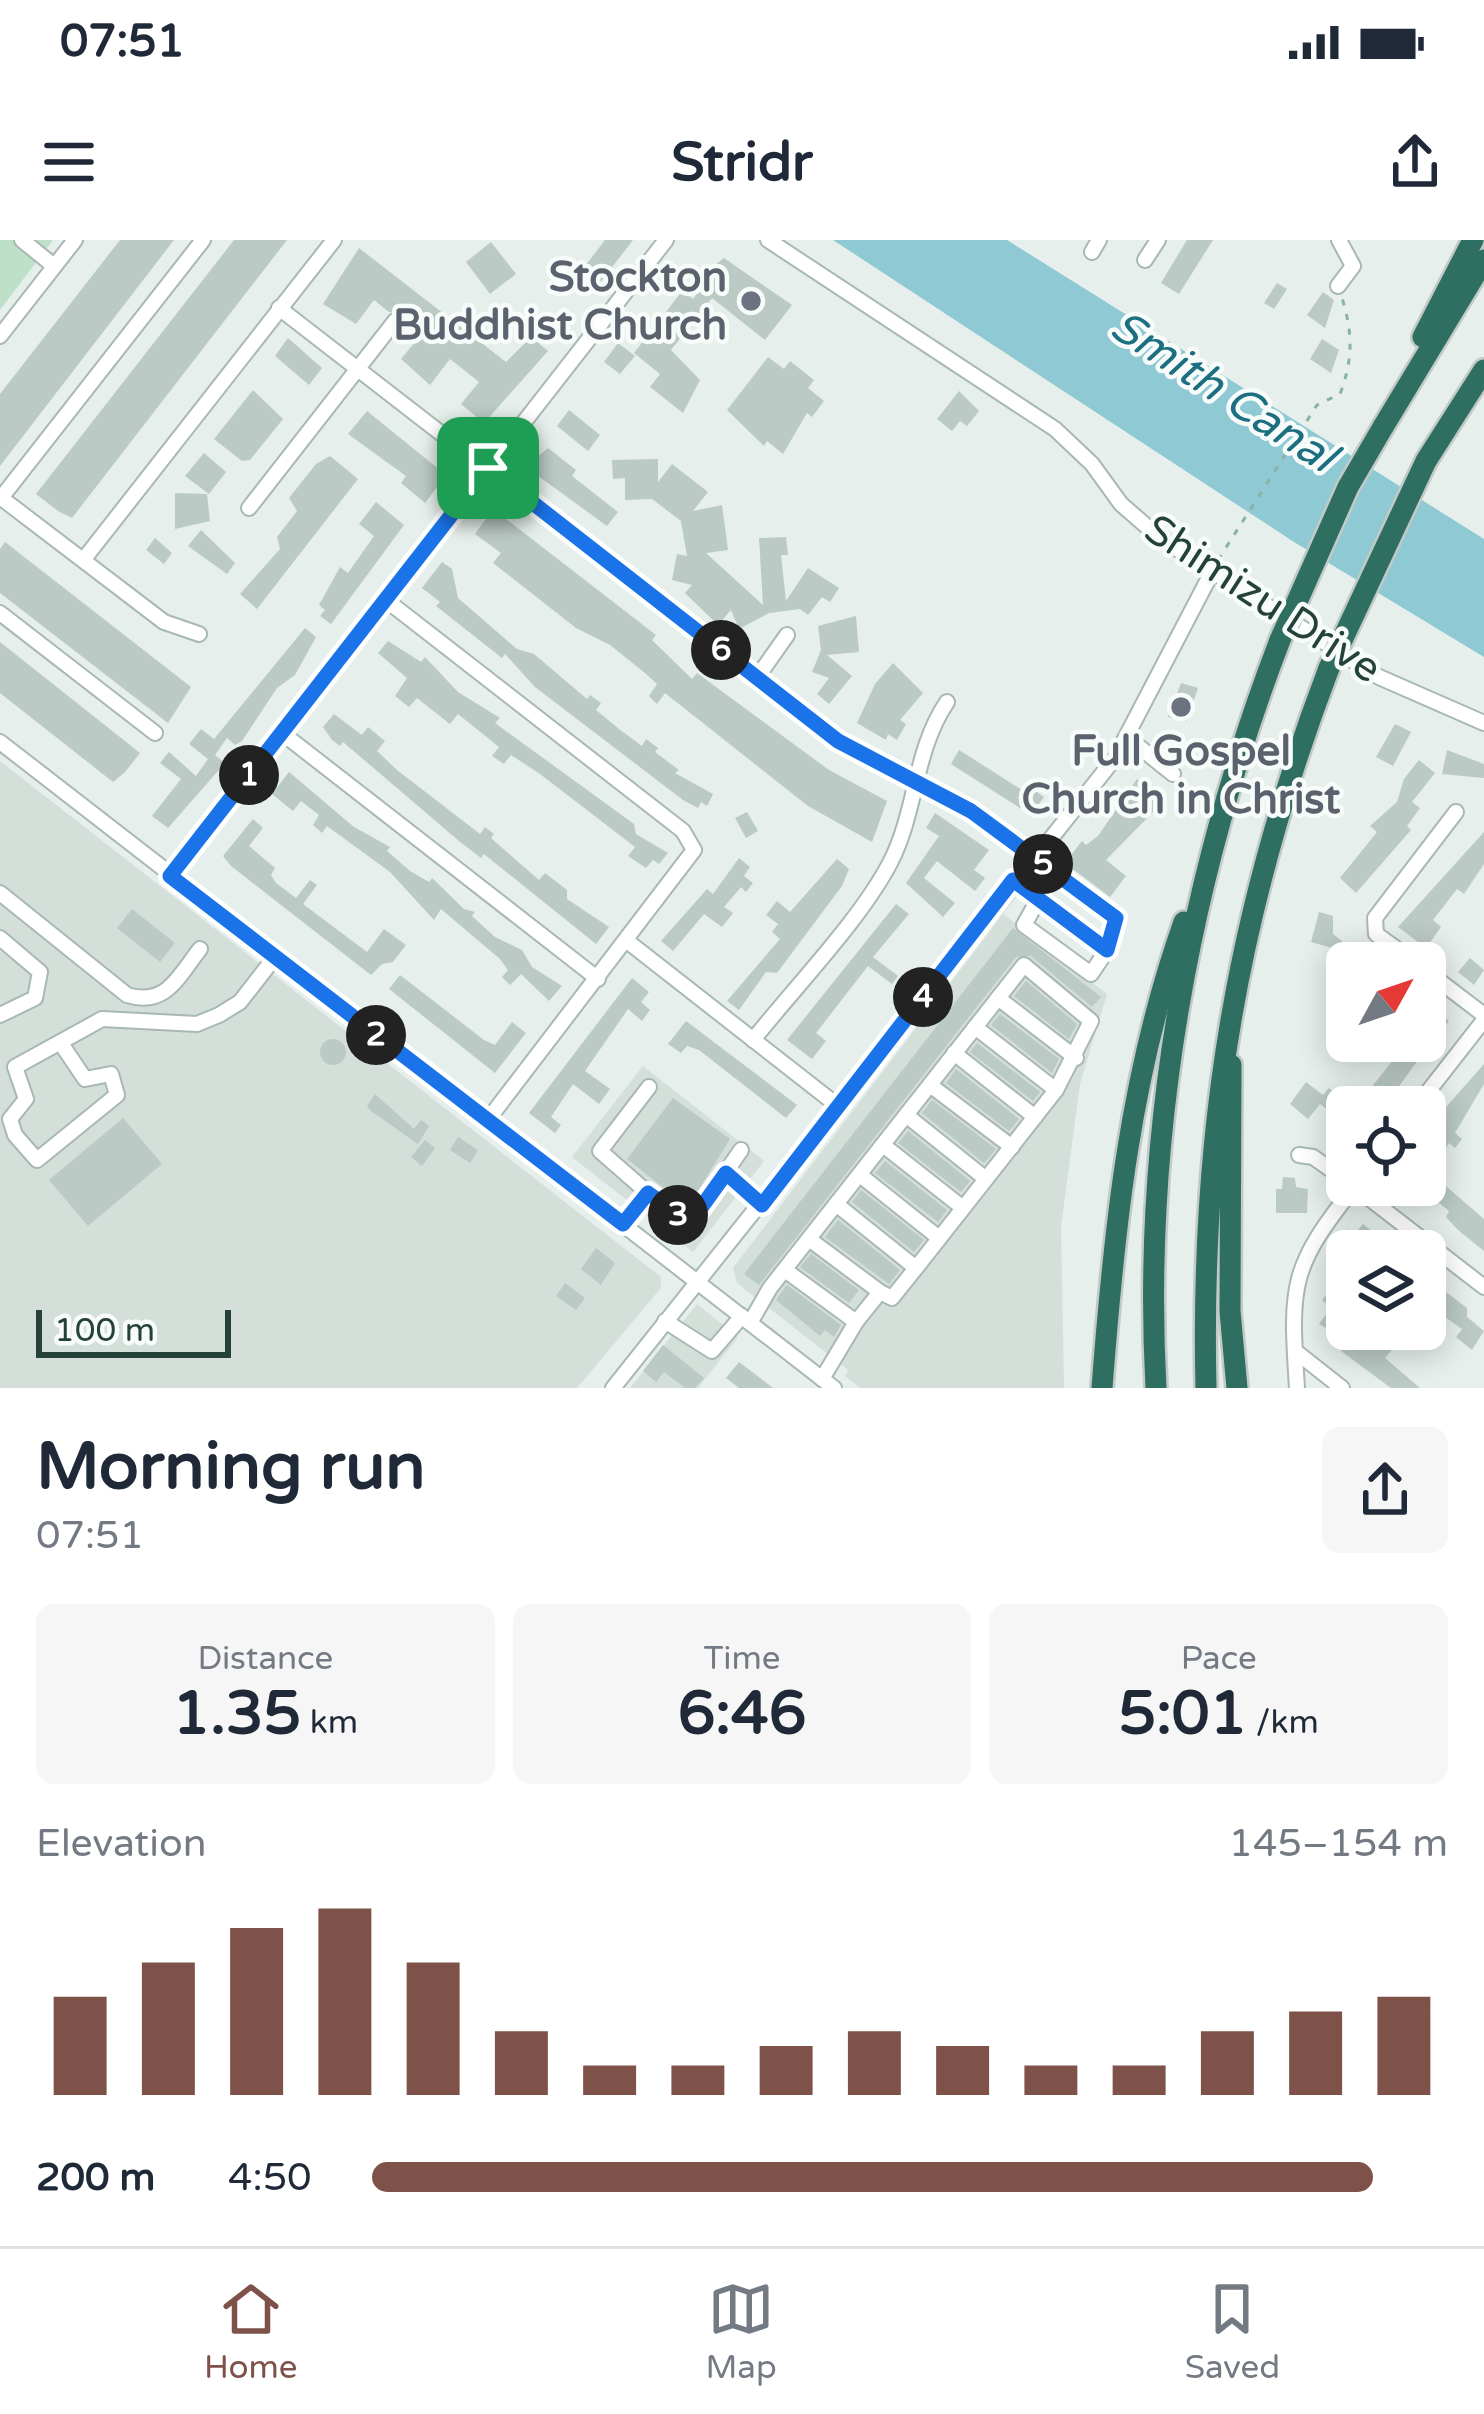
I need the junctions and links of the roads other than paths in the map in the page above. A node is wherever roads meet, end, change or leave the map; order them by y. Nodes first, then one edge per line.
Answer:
1 (22, 240) edge
2 (75, 240) edge
3 (203, 240) edge
4 (334, 240) edge
5 (666, 240) edge
6 (768, 240) edge
7 (1158, 240) edge
8 (1339, 240) edge
9 (1474, 240) edge
10 (1145, 260) dead end
11 (1484, 260) edge
12 (55, 266) junction
13 (1338, 286) road end
14 (279, 308) junction
15 (395, 321) dead end
16 (0, 336) edge
17 (358, 368) junction
18 (1484, 370) edge
19 (1484, 384) edge
20 (1403, 388) junction
21 (1463, 405) junction
22 (488, 468) junction
23 (0, 497) edge
24 (249, 508) dead end
25 (84, 560) junction
26 (1212, 572) junction
27 (386, 600) junction
28 (0, 613) edge
29 (199, 634) dead end
30 (788, 635) dead end
31 (756, 679) junction
32 (947, 702) dead end
33 (1484, 723) edge
34 (155, 733) dead end
35 (282, 733) junction
36 (1128, 738) junction
37 (0, 742) edge
38 (1173, 774) dead end
39 (916, 783) junction
40 (1456, 812) dead end
41 (1218, 825) junction
42 (1033, 856) junction
43 (170, 876) junction
44 (1013, 880) junction
45 (0, 893) edge
46 (1038, 900) junction
47 (0, 938) edge
48 (626, 941) junction
49 (1389, 942) edge
50 (200, 949) dead end
51 (1107, 950) junction
52 (275, 957) junction
53 (598, 979) junction
54 (1446, 987) edge
55 (998, 998) junction
56 (1232, 1005) junction
57 (0, 1015) edge
58 (1484, 1017) edge
59 (975, 1027) junction
60 (754, 1040) junction
61 (60, 1042) junction
62 (954, 1054) junction
63 (1076, 1058) junction
64 (930, 1084) junction
65 (1432, 1086) edge
66 (649, 1087) dead end
67 (1056, 1090) junction
68 (838, 1106) junction
69 (906, 1115) junction
70 (1035, 1117) junction
71 (487, 1121) junction
72 (883, 1145) junction
73 (1012, 1147) junction
74 (741, 1150) dead end
75 (1299, 1156) dead end
76 (1326, 1165) edge
77 (726, 1173) junction
78 (860, 1175) junction
79 (986, 1179) junction
80 (648, 1193) junction
81 (836, 1204) junction
82 (762, 1205) junction
83 (1337, 1206) edge
84 (1381, 1206) edge
85 (963, 1208) junction
86 (623, 1224) junction
87 (939, 1238) junction
88 (809, 1239) junction
89 (916, 1268) junction
90 (785, 1270) junction
91 (699, 1282) junction
92 (1484, 1287) edge
93 (880, 1292) junction
94 (746, 1319) junction
95 (664, 1321) junction
96 (856, 1322) junction
97 (1295, 1351) junction
98 (828, 1383) edge
99 (613, 1388) edge
100 (1102, 1388) edge
101 (1156, 1388) edge
102 (1205, 1388) edge
103 (1238, 1388) edge
104 (1298, 1388) edge
105 (1342, 1388) edge

1 - 12 street
2 - 12 street
3 - 23 street
4 - 14 street
5 - 22 street
6 - 26 street, Shimizu Drive
7 - 10 street
8 - 13 street
9 - 20 highway
11 - 20 highway
12 - 16 street
14 - 17 street
14 - 25 street
15 - 17 street
17 - 22 street
17 - 24 street
18 - 21 highway
19 - 21 highway
20 - 41 highway, bridge
21 - 56 highway, bridge
22 - 27 street
22 - 31 street
23 - 25 street
25 - 29 street
26 - 33 street, Shimizu Drive
26 - 36 street
27 - 35 street
27 - 48 street
28 - 34 street
30 - 31 street
31 - 39 street
32 - 39 street
35 - 43 street
35 - 53 street
36 - 38 street
36 - 42 street
37 - 43 street
39 - 42 street
39 - 60 street
40 - 49 street
41 - 100 highway
41 - 101 highway
42 - 44 street
42 - 51 street
43 - 52 street
44 - 46 street
44 - 68 street
45 - 50 street
46 - 51 street
46 - 51 street
47 - 57 street
48 - 53 street
48 - 60 street
52 - 61 street
52 - 71 street
53 - 71 street
54 - 58 street
55 - 59 street
55 - 63 street
55 - 63 street
56 - 102 highway
56 - 103 highway
58 - 65 street
59 - 62 street
59 - 67 street
60 - 68 street
61 - 61 street
62 - 64 street
62 - 70 street
63 - 67 street
64 - 69 street
64 - 73 street
66 - 80 street
67 - 70 street
68 - 82 street
69 - 72 street
69 - 79 street
70 - 73 street
71 - 86 street
72 - 78 street
72 - 85 street
73 - 79 street
74 - 77 street
75 - 76 street
77 - 80 street
77 - 82 street
78 - 81 street
78 - 87 street
79 - 85 street
80 - 86 street
81 - 88 street
81 - 89 street
82 - 91 street
83 - 97 street
84 - 92 street
85 - 87 street
86 - 91 street
87 - 89 street
88 - 90 street
88 - 93 street
89 - 93 street
90 - 94 street
90 - 96 street
91 - 94 street
91 - 95 street
93 - 96 street
94 - 95 street
94 - 98 street
95 - 99 street
96 - 98 street
97 - 104 street
97 - 105 street

